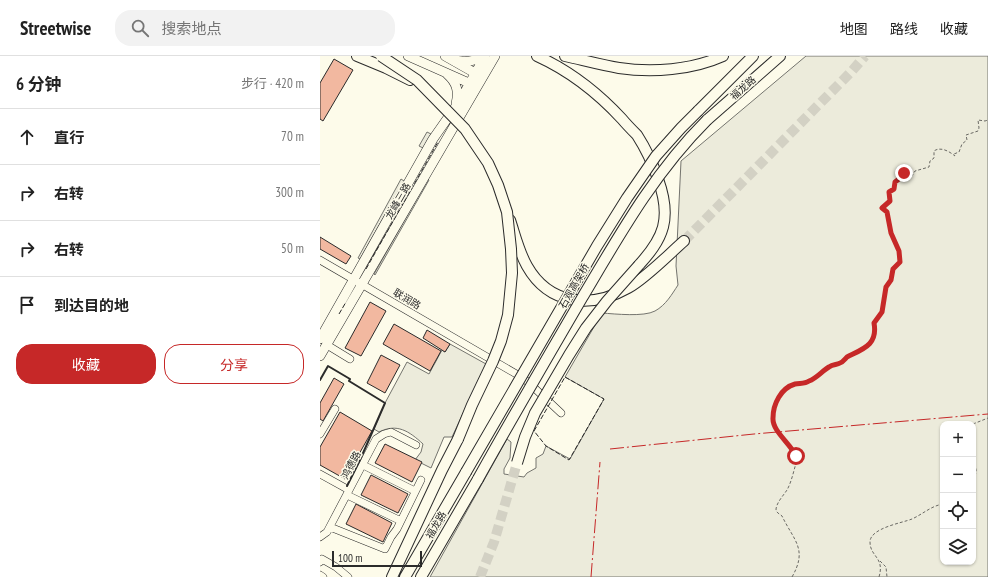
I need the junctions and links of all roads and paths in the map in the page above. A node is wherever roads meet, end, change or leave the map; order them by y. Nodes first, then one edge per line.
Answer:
1 (357, 56) edge
2 (381, 56) edge
3 (408, 56) edge
4 (484, 56) edge
5 (495, 56) edge
6 (537, 56) edge
7 (564, 56) edge
8 (722, 56) edge
9 (753, 56) edge
10 (780, 56) edge
11 (450, 58) edge
12 (446, 73) junction
13 (477, 77) junction
14 (469, 83) junction
15 (451, 108) junction
16 (698, 111) joint
17 (707, 120) joint
18 (988, 120) edge
19 (507, 212) junction
20 (684, 241) tunnel mouth
21 (320, 260) edge
22 (354, 279) junction
23 (363, 284) junction
24 (324, 342) edge
25 (320, 356) edge
26 (350, 359) dead end
27 (335, 409) dead end
28 (561, 413) dead end
29 (988, 418) edge
30 (976, 423) edge
31 (320, 434) edge
32 (416, 445) dead end
33 (517, 464) tunnel mouth
34 (362, 465) junction
35 (466, 472) joint
36 (320, 474) edge
37 (478, 479) joint
38 (421, 480) dead end
39 (415, 491) junction
40 (348, 492) junction
41 (940, 505) edge
42 (401, 521) junction
43 (330, 527) junction
44 (320, 536) edge
45 (879, 561) junction
46 (320, 562) edge
47 (320, 575) edge
48 (323, 577) edge
49 (348, 577) edge
50 (392, 577) edge
51 (405, 577) edge
52 (421, 577) edge
53 (792, 577) edge
54 (879, 577) edge
55 (887, 577) edge

1 - 15 highway, bridge
2 - 15 highway, bridge
3 - 12 main road
4 - 11 main road
4 - 13 main road, 龙峰三路
5 - 13 main road, 龙峰三路
6 - 33 highway, bridge
7 - 8 highway
9 - 16 highway, 福龙路
10 - 17 highway, 福龙路
11 - 13 main road
12 - 14 main road
12 - 15 main road
13 - 14 main road
13 - 23 main road, 龙峰三路
14 - 15 main road, 龙峰三路
15 - 19 highway, bridge
15 - 22 main road, 龙峰三路
16 - 35 highway, 石观高架桥, bridge
17 - 37 highway, 石观高架桥, bridge
18 - 53 path
19 - 20 highway, bridge
19 - 50 highway, bridge
21 - 22 street, 联润路
22 - 23 street, 联润路
22 - 24 main road, 龙峰三路
23 - 24 main road, 龙峰三路
23 - 28 street, 联润路
24 - 25 main road, 龙峰三路
24 - 26 street
27 - 31 street
29 - 30 path
32 - 34 street, 鸿德路
34 - 39 street
34 - 40 street, 鸿德路
35 - 51 highway, 福龙路
36 - 40 street
37 - 52 highway, 福龙路
38 - 39 street
39 - 42 street
40 - 42 street
40 - 43 street, 鸿德路
41 - 45 path
42 - 43 street
43 - 44 street, 鸿德路
45 - 54 path
45 - 55 path
46 - 49 street
47 - 48 street

